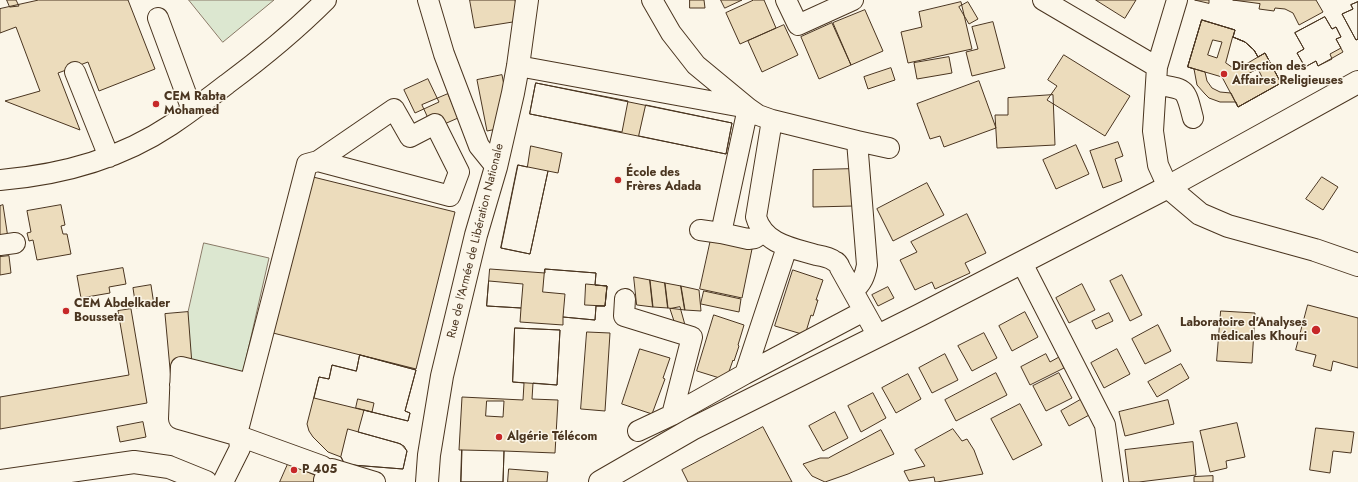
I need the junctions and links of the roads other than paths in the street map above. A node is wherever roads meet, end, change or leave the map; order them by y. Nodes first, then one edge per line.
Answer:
1 (326, 0) edge
2 (428, 0) edge
3 (527, 0) edge
4 (652, 0) edge
5 (786, 0) edge
6 (853, 0) edge
7 (1043, 0) edge
8 (1177, 0) edge
9 (158, 18) dead end
10 (518, 66) junction
11 (75, 72) dead end
12 (1157, 76) junction
13 (1358, 82) edge
14 (748, 108) junction
15 (192, 110) junction
16 (1193, 118) dead end
17 (772, 120) junction
18 (857, 141) junction
19 (889, 148) dead end
20 (109, 157) junction
21 (318, 161) junction
22 (496, 167) junction
23 (0, 180) edge
24 (1168, 187) junction
25 (700, 230) dead end
26 (763, 232) junction
27 (721, 233) junction
28 (787, 247) junction
29 (1022, 263) junction
30 (1358, 265) edge
31 (853, 291) junction
32 (625, 299) dead end
33 (864, 311) junction
34 (878, 336) junction
35 (745, 374) junction
36 (244, 410) junction
37 (672, 415) junction
38 (638, 430) dead end
39 (328, 478) edge
40 (0, 482) edge
41 (206, 482) edge
42 (224, 482) edge
43 (375, 482) edge
44 (427, 482) edge
45 (600, 482) edge
46 (1113, 482) edge

1 - 15 street
2 - 22 street
3 - 10 main road, Rue de l'Armée de Libération Nationale
4 - 14 street
5 - 6 street
7 - 12 street
8 - 12 street
9 - 15 street
10 - 14 street
10 - 22 main road, Rue de l'Armée de Libération Nationale
11 - 20 street
12 - 16 street
12 - 24 street
13 - 24 main road
14 - 17 street
14 - 27 street
15 - 20 street
17 - 18 street
17 - 26 street
18 - 19 street
18 - 31 street
20 - 23 street
21 - 21 street
21 - 36 street
22 - 44 main road, Rue de l'Armée de Libération Nationale
24 - 29 main road
24 - 30 main road
25 - 27 street
26 - 27 street
26 - 28 street
28 - 31 street
28 - 35 street
29 - 34 main road
29 - 46 street
31 - 33 street
32 - 37 street
33 - 34 street
33 - 35 street
34 - 45 main road
35 - 37 street
36 - 36 street
36 - 39 street
36 - 42 street
37 - 38 street
39 - 43 street
40 - 41 main road

